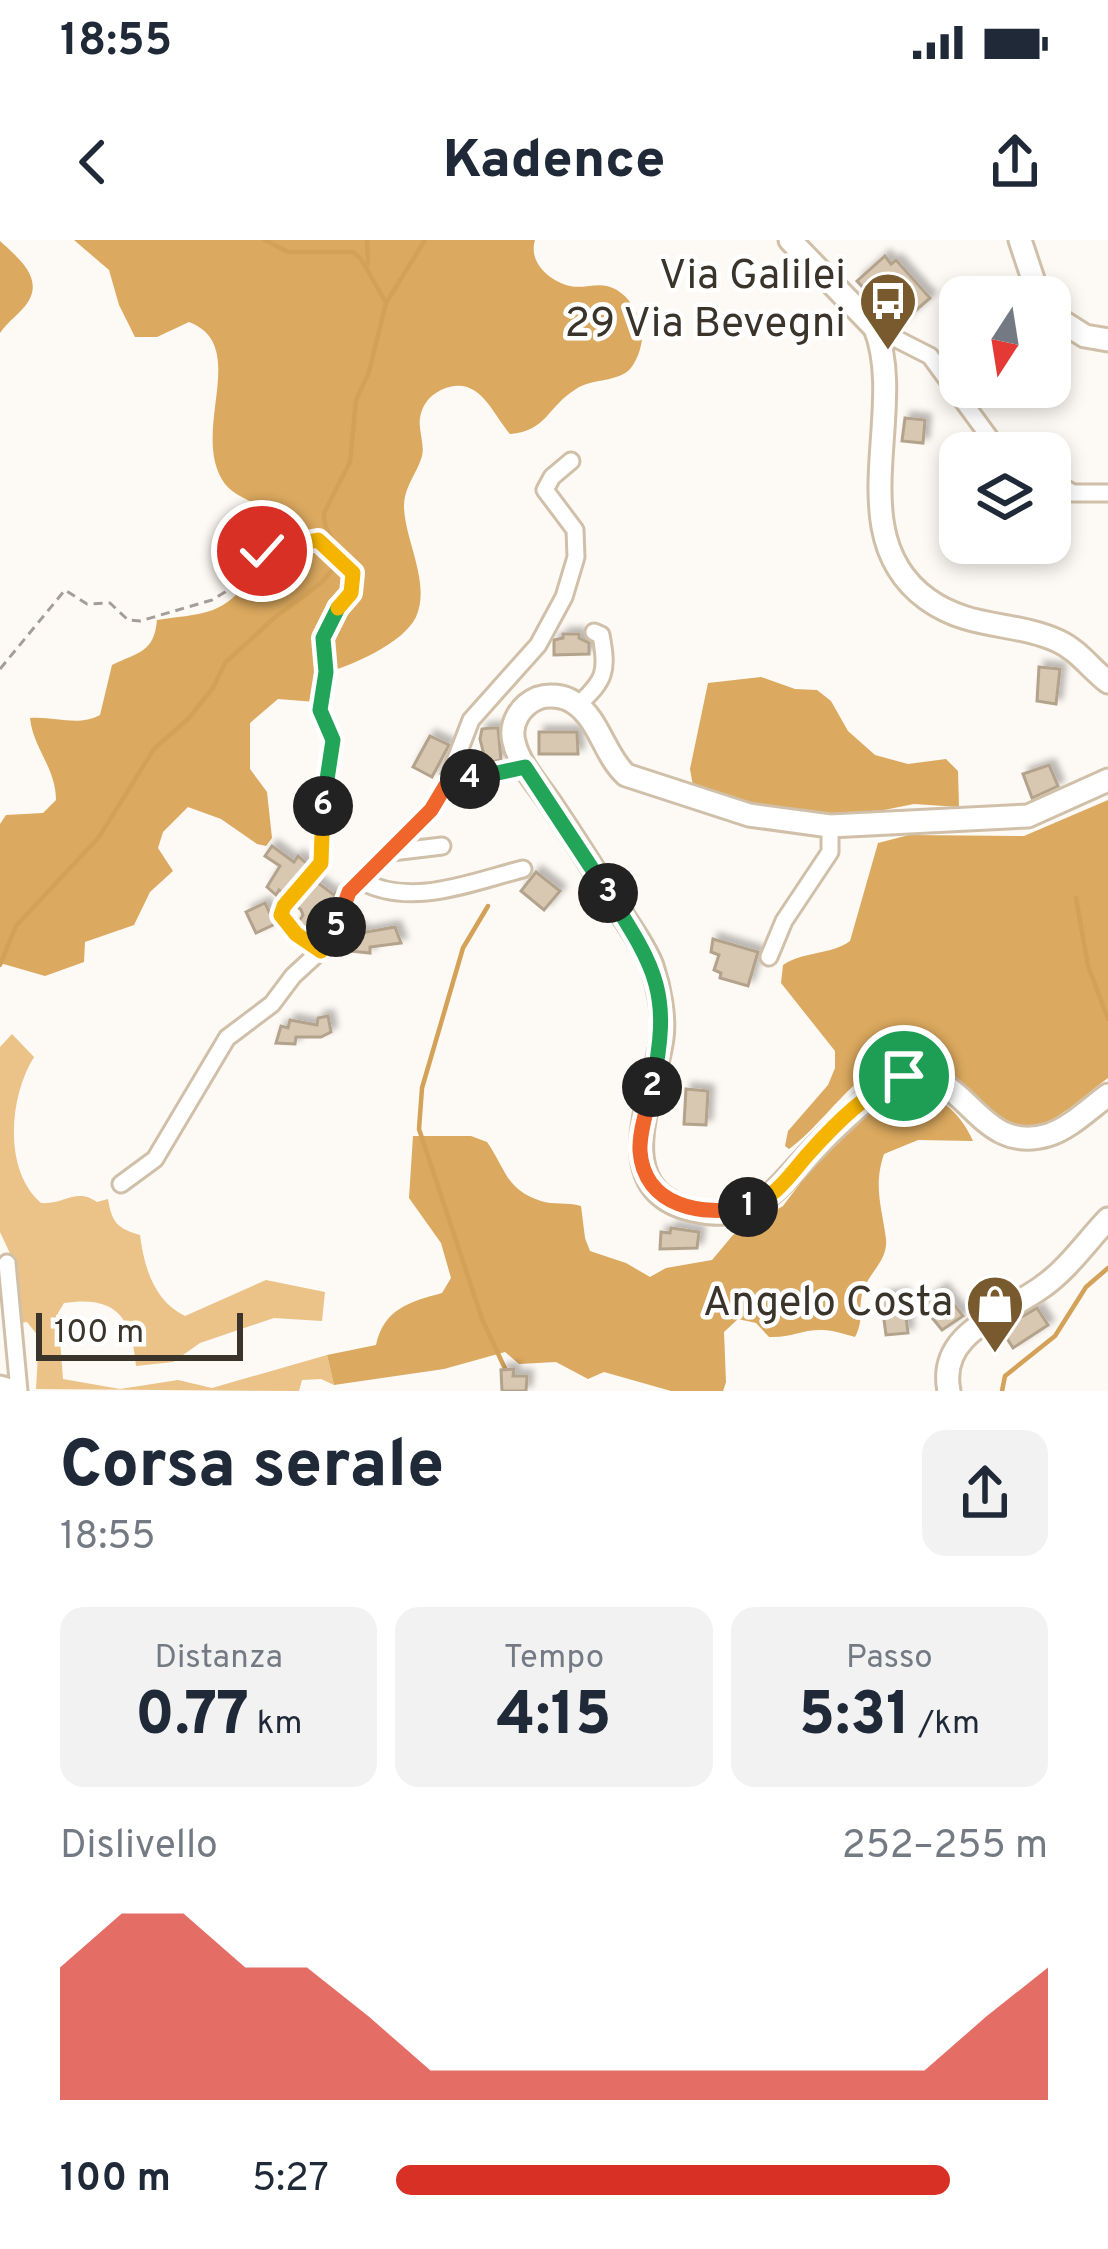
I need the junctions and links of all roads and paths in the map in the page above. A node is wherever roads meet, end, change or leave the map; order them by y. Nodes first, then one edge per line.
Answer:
1 (790, 240) edge
2 (1020, 240) edge
3 (1032, 276) edge
4 (1071, 327) edge
5 (875, 328) junction
6 (1108, 340) edge
7 (986, 432) edge
8 (571, 461) dead end
9 (1071, 492) edge
10 (1108, 493) edge
11 (594, 632) dead end
12 (0, 669) edge
13 (1108, 682) edge
14 (578, 705) junction
15 (525, 767) junction
16 (1108, 780) edge
17 (446, 785) junction
18 (830, 826) junction
19 (442, 846) dead end
20 (392, 852) junction
21 (523, 869) dead end
22 (361, 881) junction
23 (321, 951) junction
24 (769, 957) dead end
25 (1108, 1095) edge
26 (121, 1184) dead end
27 (1108, 1219) edge
28 (7, 1263) dead end
29 (10, 1390) edge
30 (949, 1391) edge

1 - 5 main road
2 - 3 main road
4 - 6 main road
5 - 7 street
5 - 13 main road
8 - 17 street
9 - 10 street
11 - 14 street
12 - 23 path
14 - 15 main road
14 - 18 main road
15 - 17 street
15 - 25 main road
16 - 18 main road
17 - 20 street
18 - 24 street
19 - 20 street
20 - 22 street
21 - 22 street
22 - 23 street
23 - 26 street
27 - 30 main road
28 - 29 street

